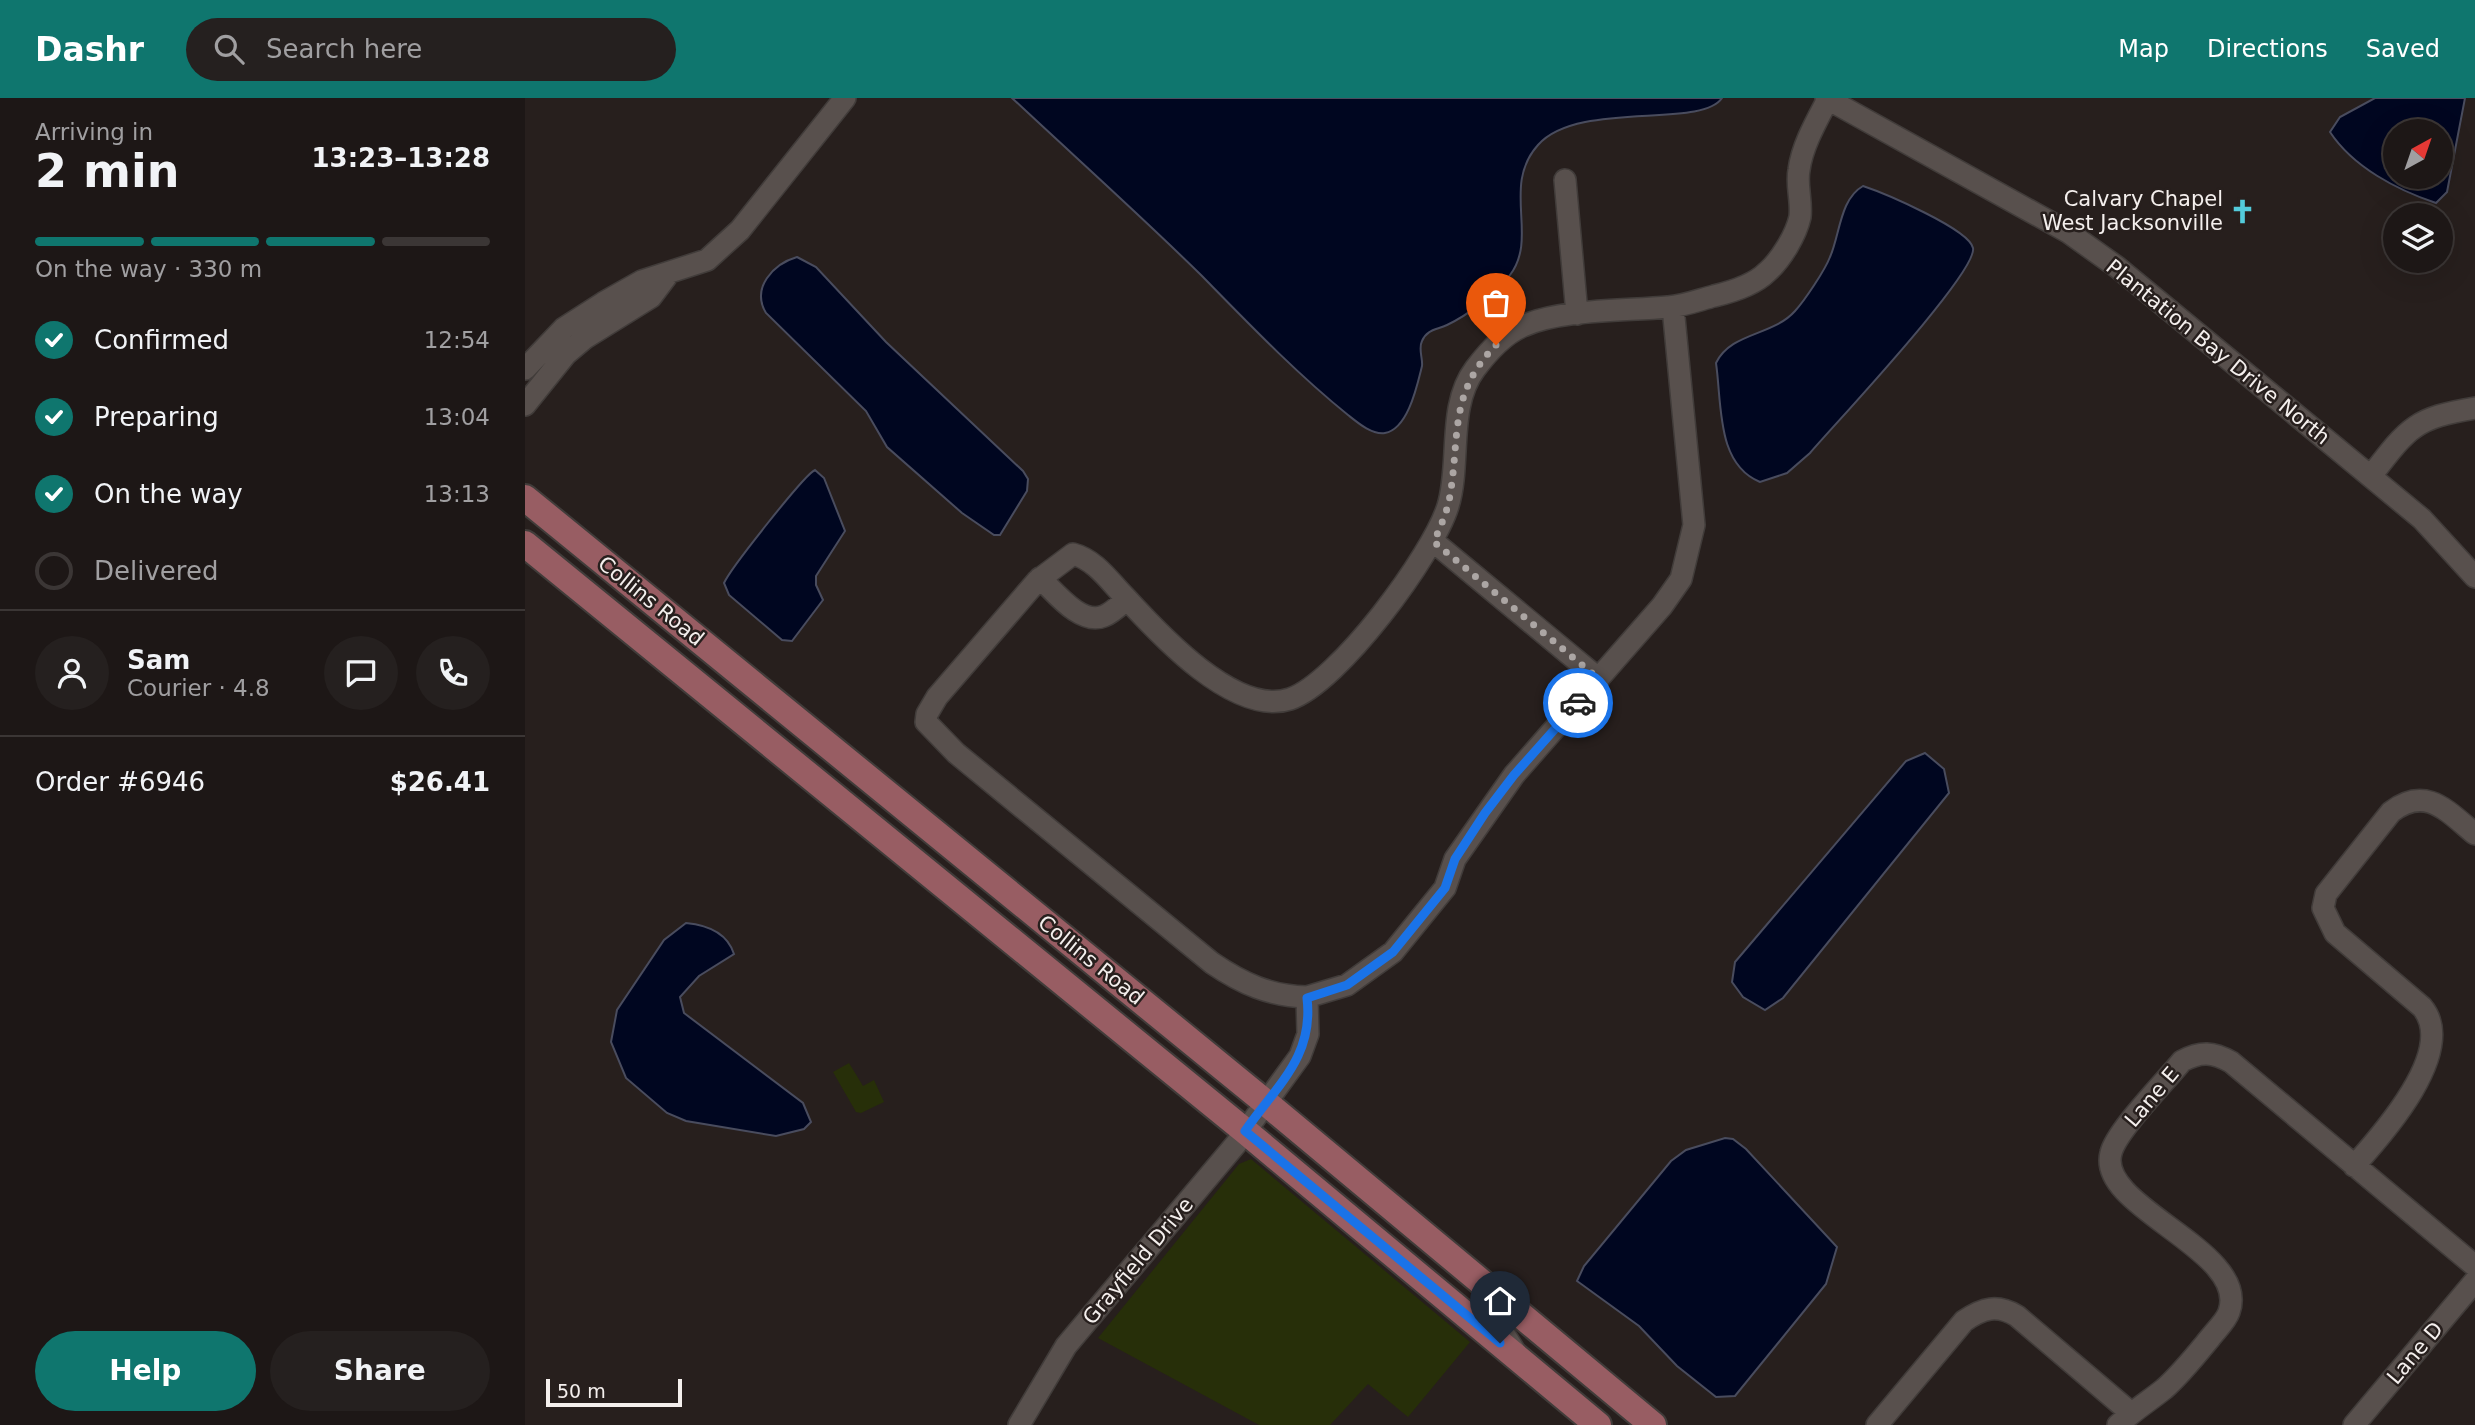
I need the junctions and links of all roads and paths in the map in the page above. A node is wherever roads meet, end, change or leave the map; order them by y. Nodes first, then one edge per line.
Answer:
1 (845, 98) edge
2 (1827, 99) edge
3 (1565, 180) dead end
4 (669, 273) junction
5 (1673, 307) junction
6 (1577, 314) junction
7 (525, 369) edge
8 (525, 405) edge
9 (2475, 408) edge
10 (2371, 477) junction
11 (525, 498) edge
12 (1434, 542) junction
13 (525, 544) edge
14 (2475, 577) edge
15 (1040, 578) junction
16 (1127, 599) junction
17 (1599, 679) junction
18 (2475, 834) edge
19 (1307, 998) junction
20 (1265, 1102) junction
21 (1245, 1131) junction
22 (2354, 1166) junction
23 (2475, 1266) edge
24 (2475, 1281) edge
25 (1492, 1290) junction
26 (1522, 1361) junction
27 (2125, 1419) edge
28 (1019, 1425) edge
29 (1598, 1425) edge
30 (1653, 1425) edge
31 (1877, 1425) edge
32 (2354, 1425) edge

1 - 4 street
2 - 5 street
2 - 10 street, Plantation Bay Drive North
3 - 6 street
4 - 7 street
4 - 8 street
5 - 6 street
5 - 17 street
6 - 12 street
9 - 10 street
10 - 14 street, Plantation Bay Drive North
11 - 20 main road, Collins Road
12 - 16 street
12 - 17 street
13 - 21 main road, Collins Road
15 - 16 street
15 - 16 street
15 - 19 street
17 - 19 street
18 - 22 street
19 - 20 street, Grayfield Drive
20 - 21 street, Grayfield Drive
20 - 25 main road, Collins Road
21 - 26 main road, Collins Road
21 - 28 street, Grayfield Drive
22 - 23 street
22 - 27 street, Lane E
24 - 32 street, Lane D
25 - 26 street
25 - 30 main road, Collins Road
26 - 29 main road, Collins Road
27 - 31 street, Lane E

